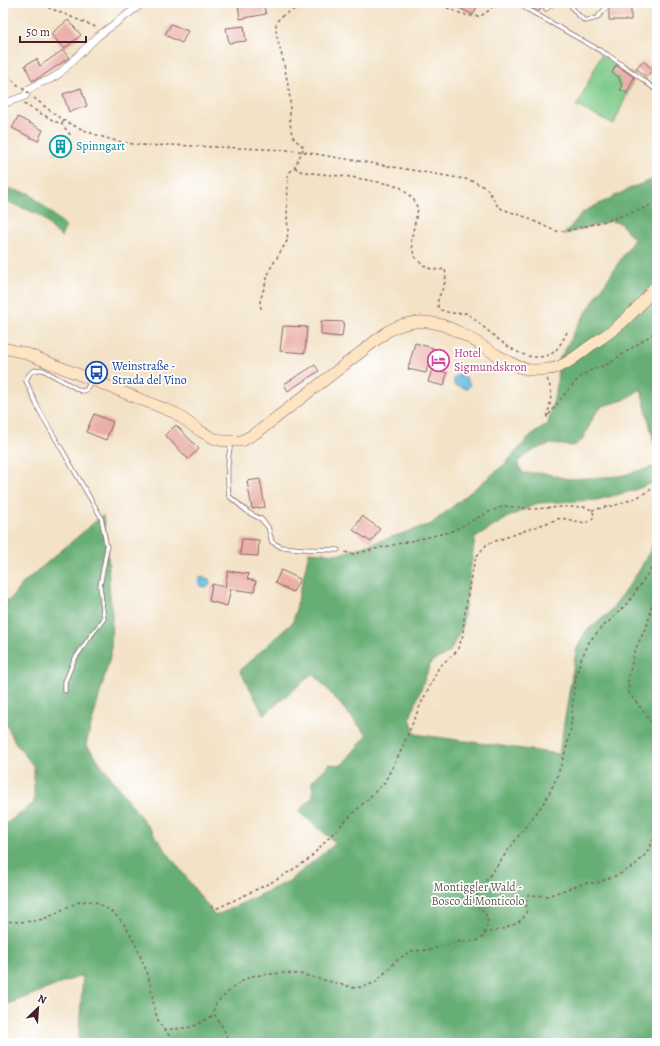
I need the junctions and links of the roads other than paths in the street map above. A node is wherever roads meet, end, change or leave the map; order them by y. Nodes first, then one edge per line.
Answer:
1 (143, 3) edge
2 (520, 3) edge
3 (554, 3) edge
4 (570, 3) edge
5 (609, 4) dead end
6 (546, 9) dead end
7 (657, 91) edge
8 (3, 104) edge
9 (657, 284) edge
10 (3, 348) edge
11 (92, 380) junction
12 (231, 441) junction
13 (338, 550) road end
14 (65, 691) dead end

1 - 8 street
2 - 7 lane
3 - 6 lane
4 - 5 lane
9 - 12 main road
10 - 11 main road
11 - 12 main road
11 - 14 lane
12 - 13 lane

